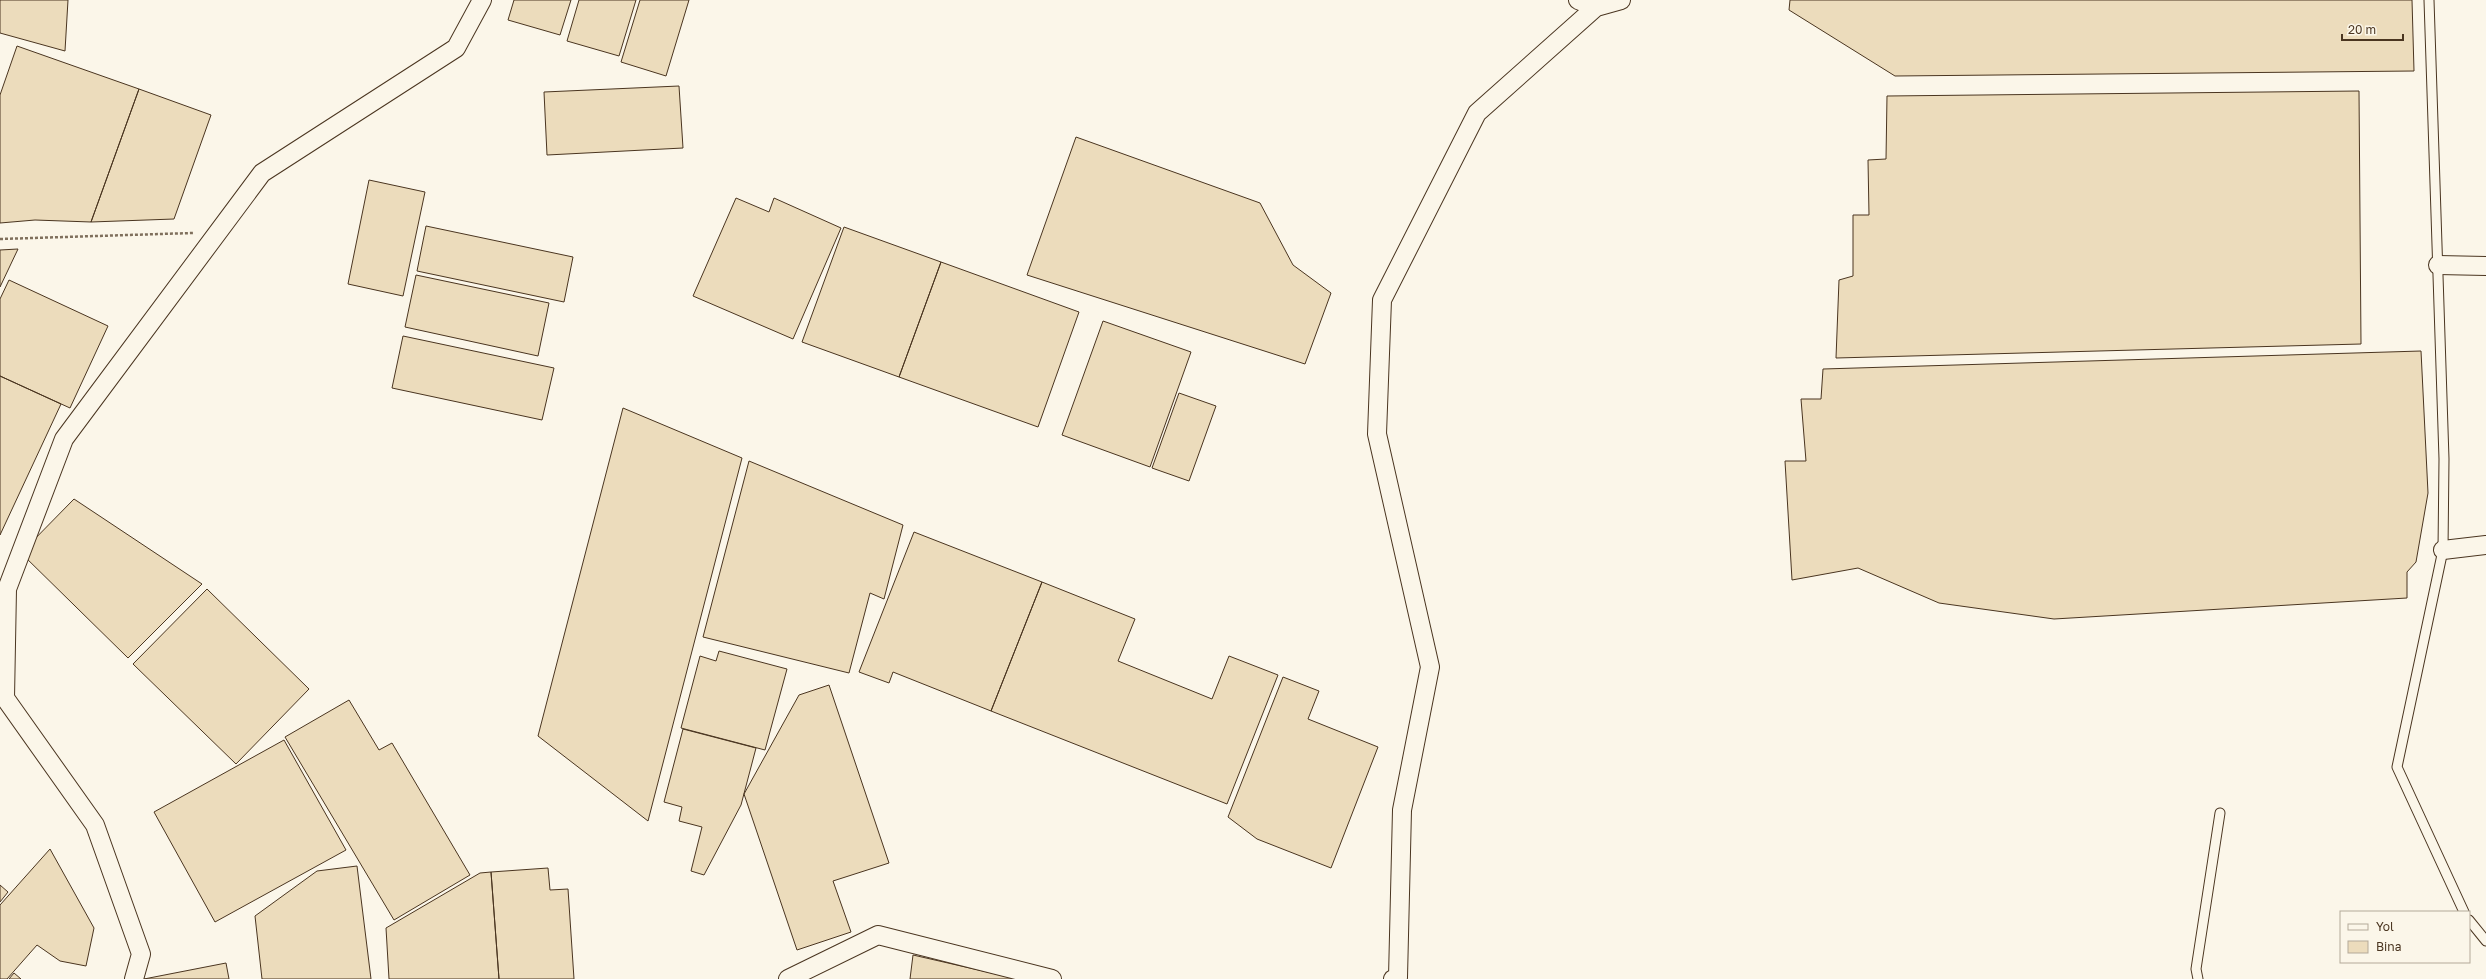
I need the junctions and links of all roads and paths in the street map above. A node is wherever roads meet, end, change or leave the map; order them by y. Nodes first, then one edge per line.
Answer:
1 (482, 0) edge
2 (1578, 0) edge
3 (1621, 0) edge
4 (2429, 0) edge
5 (1596, 7) junction
6 (218, 232) junction
7 (0, 239) edge
8 (2438, 265) junction
9 (2486, 266) edge
10 (2486, 545) edge
11 (2443, 550) junction
12 (2220, 812) dead end
13 (2464, 911) edge
14 (2470, 921) edge
15 (2486, 941) edge
16 (134, 979) edge
17 (788, 979) edge
18 (1052, 979) edge
19 (1393, 979) edge
20 (2198, 979) edge

1 - 6 street
2 - 5 street
3 - 5 street
4 - 8 lane
5 - 19 street
6 - 7 path
6 - 16 street
8 - 9 street
8 - 11 lane
10 - 11 street
11 - 13 lane
12 - 20 lane
14 - 15 lane
17 - 18 street

